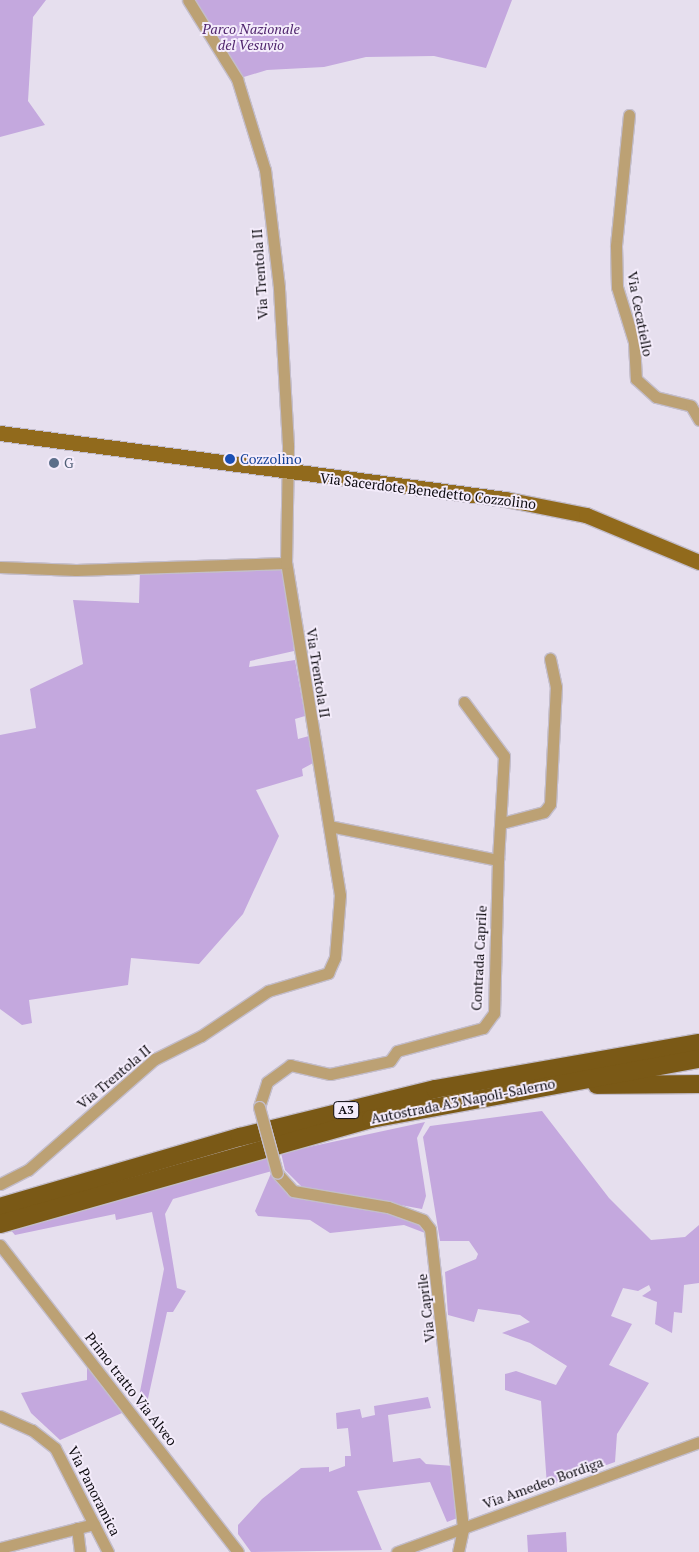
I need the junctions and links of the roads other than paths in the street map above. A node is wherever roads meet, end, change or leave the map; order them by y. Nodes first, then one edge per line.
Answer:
1 (188, 0) edge
2 (630, 115) dead end
3 (699, 420) edge
4 (0, 433) edge
5 (287, 472) junction
6 (699, 562) edge
7 (286, 564) junction
8 (0, 567) edge
9 (550, 660) dead end
10 (464, 702) dead end
11 (502, 823) junction
12 (330, 826) junction
13 (498, 860) junction
14 (699, 1043) edge
15 (699, 1059) edge
16 (699, 1084) edge
17 (443, 1103) junction
18 (277, 1173) joint
19 (0, 1184) edge
20 (1, 1218) edge
21 (0, 1244) edge
22 (0, 1416) edge
23 (699, 1442) edge
24 (94, 1524) junction
25 (77, 1528) junction
26 (463, 1528) junction
27 (0, 1548) edge
28 (80, 1552) edge
29 (108, 1552) edge
30 (238, 1552) edge
31 (397, 1552) edge
32 (458, 1552) edge

1 - 5 street, Via Trentola II
2 - 3 street, Via Cecatiello
4 - 5 main road, Via Sacerdote Benedetto Cozzolino
5 - 6 main road, Via Sacerdote Benedetto Cozzolino
5 - 7 street, Via Trentola II
7 - 8 street
7 - 12 street, Via Trentola II
9 - 11 street
10 - 11 street
11 - 13 street
12 - 13 street
12 - 19 street, Via Trentola II
13 - 18 street, Contrada Caprile, bridge
14 - 20 highway, Autostrada A3 Napoli-Salerno / A3
15 - 17 highway, Autostrada A3 Napoli-Salerno / A3
16 - 17 highway
17 - 20 highway, Autostrada A3 Napoli-Salerno / A3
18 - 26 street, Via Caprile
21 - 30 street, Primo tratto Via Alveo
22 - 24 street, Via Panoramica
23 - 26 street, Via Amedeo Bordiga
24 - 25 street
24 - 29 street, Via Panoramica
25 - 27 street
25 - 28 street
26 - 31 street, Via Amedeo Bordiga
26 - 32 street, Via Caprile

